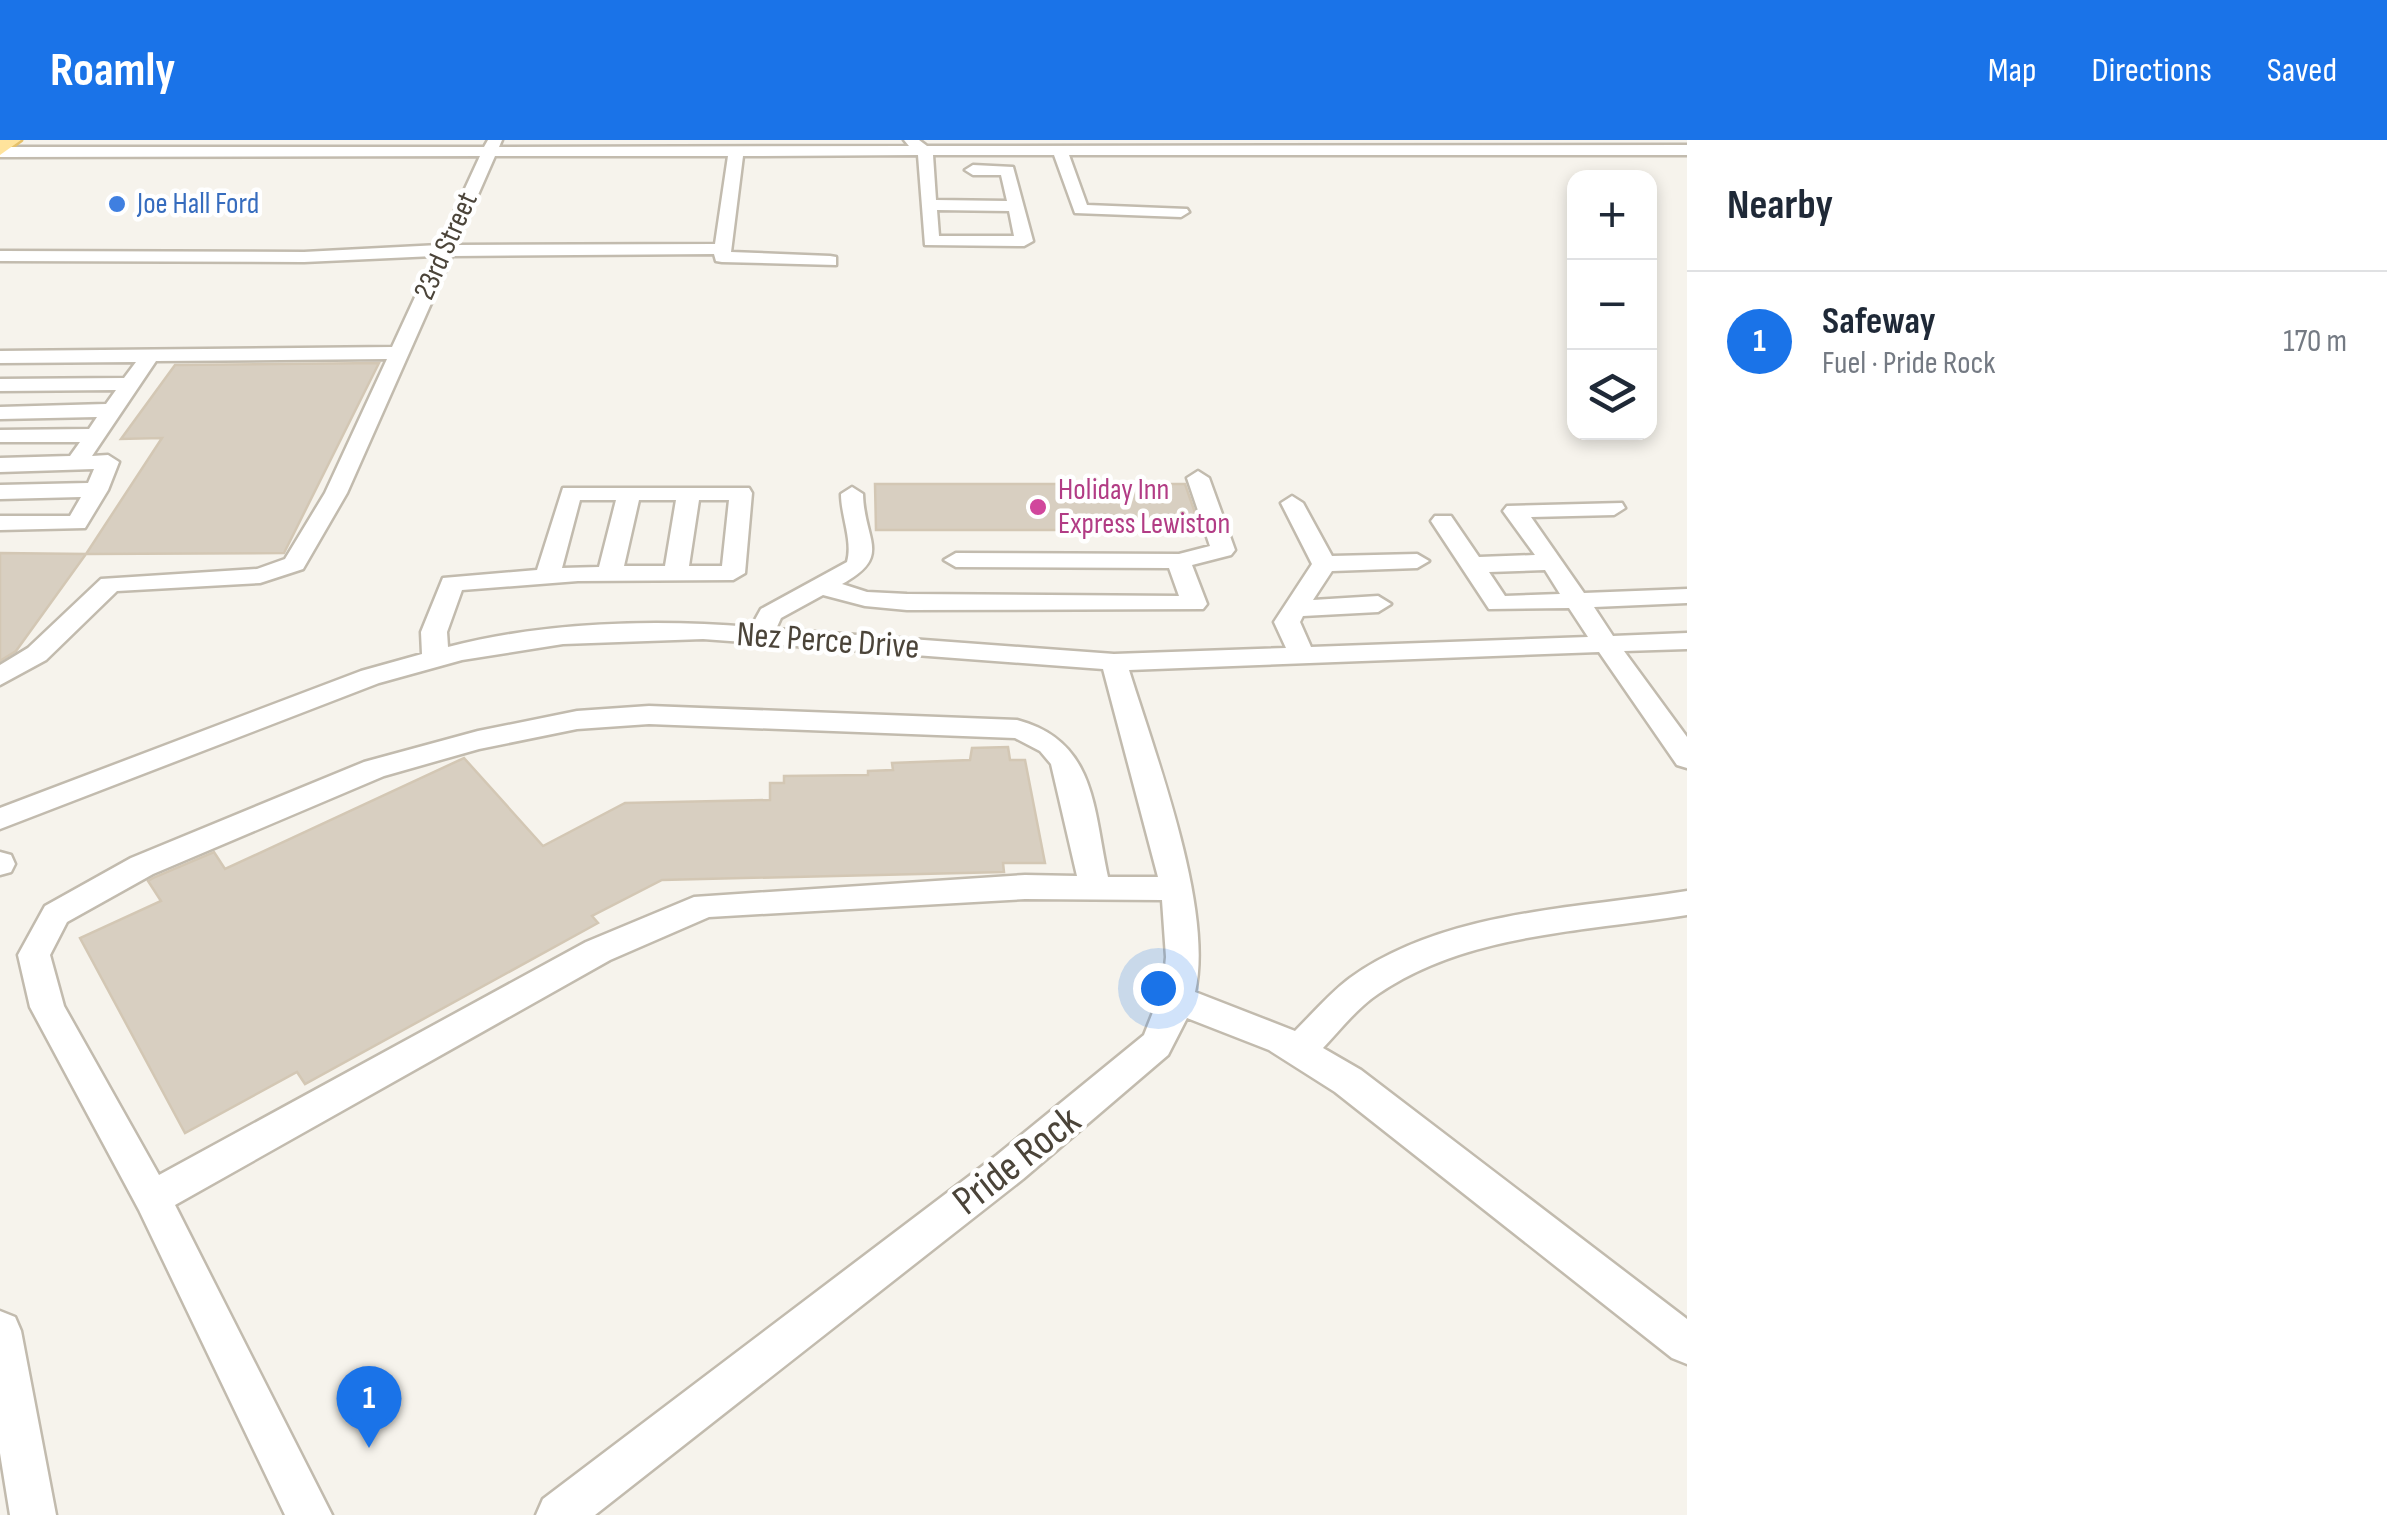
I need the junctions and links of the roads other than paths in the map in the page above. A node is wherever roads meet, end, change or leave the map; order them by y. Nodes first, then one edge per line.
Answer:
1 (12, 140) edge
2 (908, 140) edge
3 (219, 146) edge
4 (288, 146) edge
5 (492, 146) edge
6 (1687, 150) edge
7 (0, 151) edge
8 (1060, 151) junction
9 (736, 152) junction
10 (938, 165) junction
11 (929, 205) junction
12 (1016, 206) junction
13 (1181, 212) dead end
14 (444, 250) junction
15 (722, 253) junction
16 (0, 256) edge
17 (830, 260) dead end
18 (398, 354) junction
19 (150, 355) junction
20 (0, 357) edge
21 (130, 384) junction
22 (0, 385) edge
23 (112, 410) junction
24 (0, 413) edge
25 (95, 435) junction
26 (0, 436) edge
27 (76, 463) junction
28 (0, 465) edge
29 (1198, 478) dead end
30 (96, 490) junction
31 (0, 492) edge
32 (629, 493) junction
33 (689, 493) junction
34 (852, 494) dead end
35 (1292, 503) dead end
36 (1614, 508) dead end
37 (1443, 521) dead end
38 (0, 523) edge
39 (956, 560) dead end
40 (1179, 560) junction
41 (1417, 562) dead end
42 (1552, 562) junction
43 (1324, 564) junction
44 (1472, 565) junction
45 (610, 573) junction
46 (676, 573) junction
47 (546, 576) junction
48 (820, 586) junction
49 (1687, 596) edge
50 (1575, 600) junction
51 (1378, 604) dead end
52 (1295, 609) junction
53 (760, 636) junction
54 (1687, 641) edge
55 (1605, 643) junction
56 (1302, 655) junction
57 (435, 659) junction
58 (1114, 662) junction
59 (0, 677) edge
60 (1687, 758) edge
61 (0, 818) edge
62 (1095, 886) junction
63 (1177, 889) junction
64 (1687, 902) edge
65 (1176, 999) junction
66 (1299, 1050) junction
67 (152, 1198) junction
68 (0, 1330) edge
69 (1687, 1344) edge
70 (9, 1439) edge
71 (34, 1515) edge
72 (309, 1515) edge
73 (560, 1515) edge

1 - 7 main road
2 - 10 street
3 - 4 street
3 - 7 street
4 - 5 street
5 - 9 street
5 - 14 street, 23rd Street
6 - 8 street
8 - 10 street
8 - 13 street
9 - 10 street
9 - 15 street
10 - 11 street
10 - 12 street
11 - 12 street
11 - 12 street
14 - 15 street
14 - 16 street
14 - 18 street, 23rd Street
15 - 17 street
18 - 19 street
18 - 59 street, 23rd Street
19 - 20 street
19 - 21 street
21 - 22 street
21 - 23 street
23 - 24 street
23 - 25 street
25 - 26 street
25 - 27 street
27 - 28 street
27 - 30 street
29 - 40 street
30 - 31 street
30 - 38 street
32 - 33 street
32 - 45 street
32 - 47 street
33 - 46 street
33 - 46 street
34 - 48 street
35 - 43 street
36 - 42 street
37 - 44 street
39 - 40 street
40 - 48 street
41 - 43 street
42 - 44 street
42 - 50 street
43 - 52 street
44 - 50 street
45 - 46 street
45 - 47 street
47 - 57 street
48 - 53 street
49 - 50 street
50 - 55 street
51 - 52 street
52 - 56 street
53 - 57 street, Nez Perce Drive
53 - 58 street, Nez Perce Drive
54 - 55 street, Nez Perce Drive
55 - 56 street, Nez Perce Drive
55 - 60 street
56 - 58 street, Nez Perce Drive
57 - 61 street, Nez Perce Drive
58 - 63 street, Pride Rock
62 - 63 street
62 - 67 street
62 - 67 street
63 - 65 street, Pride Rock
64 - 66 street
65 - 66 street
65 - 73 street, Pride Rock
66 - 69 street
67 - 72 street
68 - 70 street
70 - 71 street

